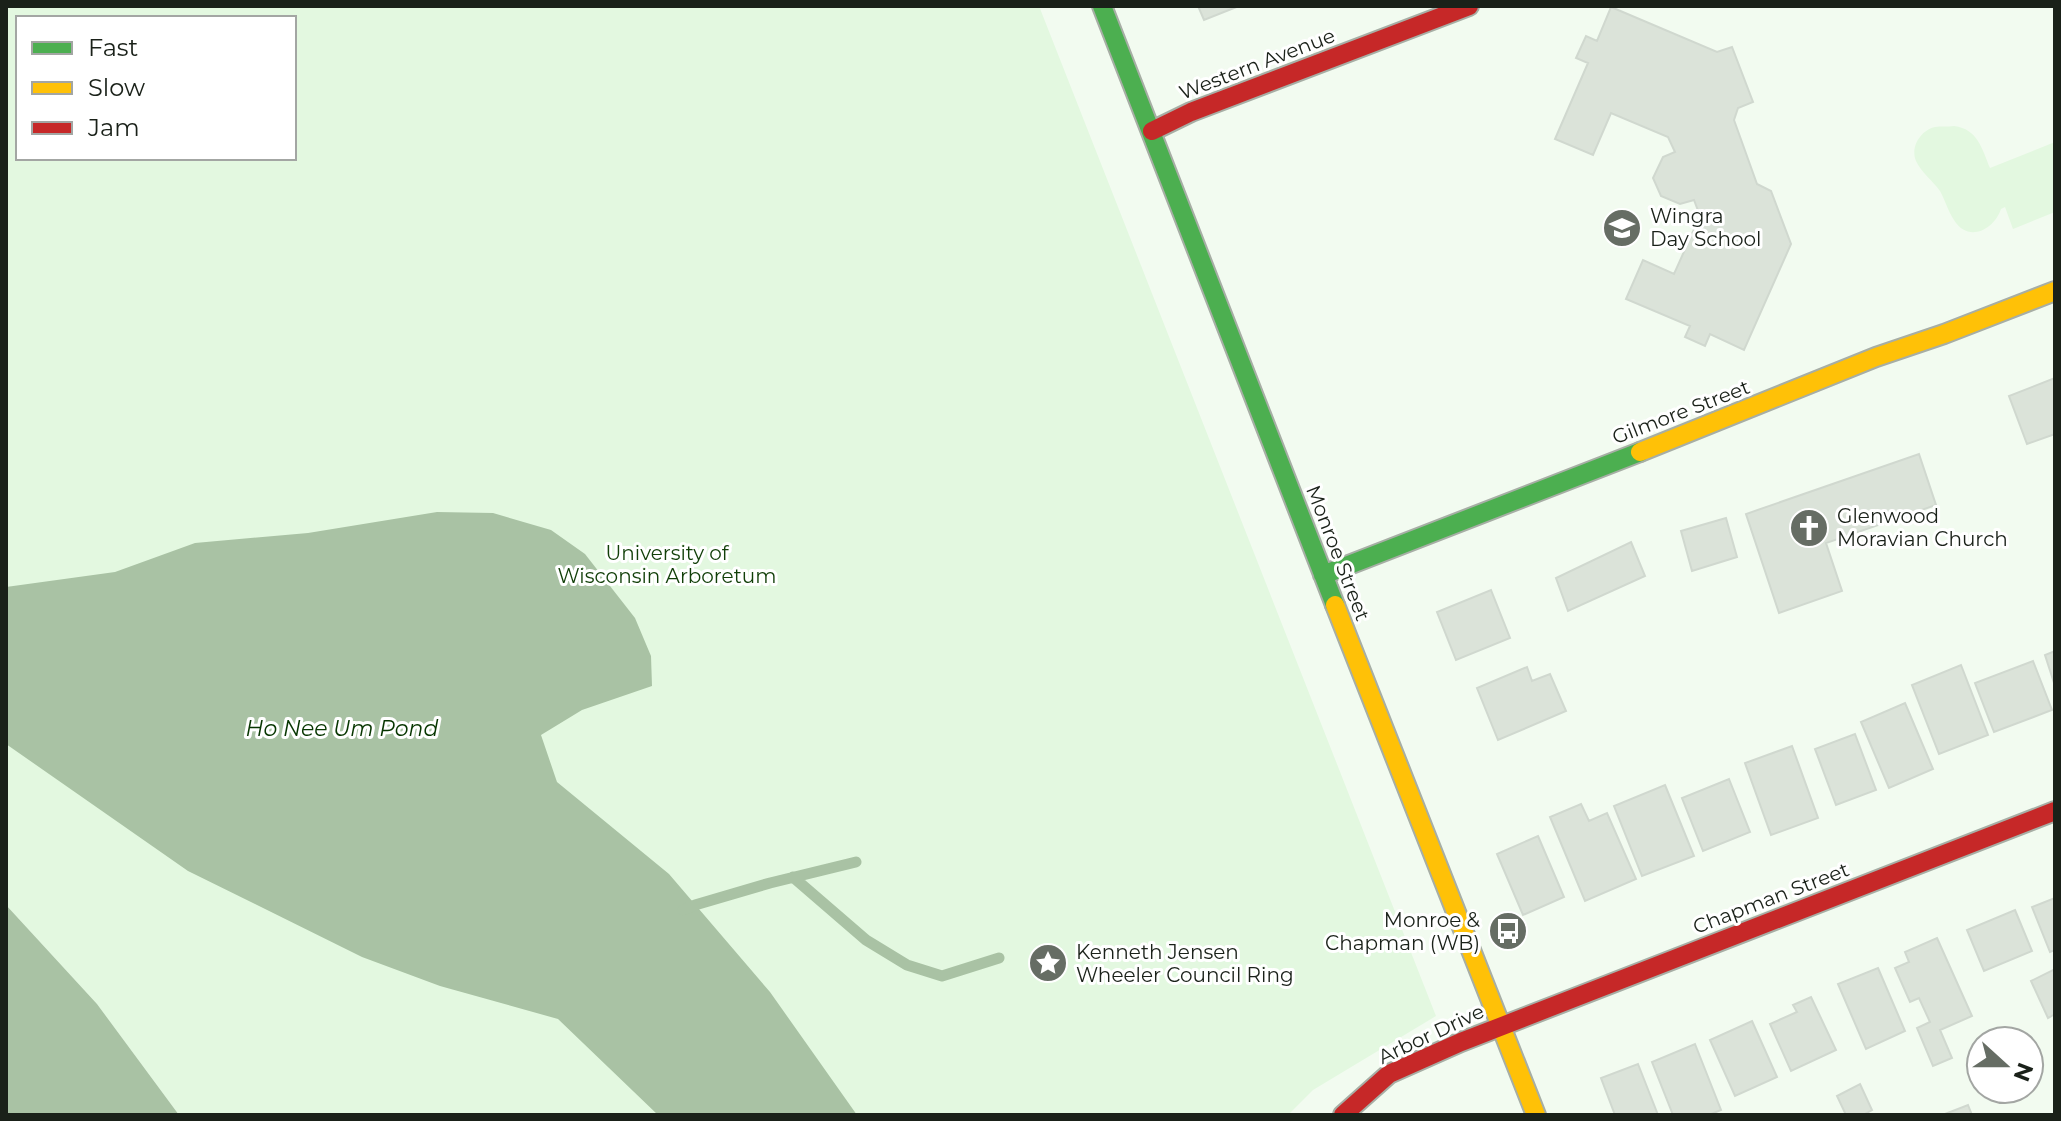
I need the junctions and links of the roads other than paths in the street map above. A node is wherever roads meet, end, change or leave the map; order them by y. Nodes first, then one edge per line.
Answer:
1 (1102, 6) edge
2 (1469, 6) edge
3 (1152, 131) junction
4 (2055, 291) edge
5 (1323, 575) junction
6 (2055, 811) edge
7 (1502, 1026) junction
8 (1343, 1115) edge
9 (1536, 1115) edge

1 - 3 street, Monroe Street
2 - 3 street, Western Avenue
3 - 5 street, Monroe Street
4 - 5 street, Gilmore Street
5 - 7 street, Monroe Street
6 - 7 street, Chapman Street
7 - 8 street, Arbor Drive
7 - 9 street, Monroe Street

